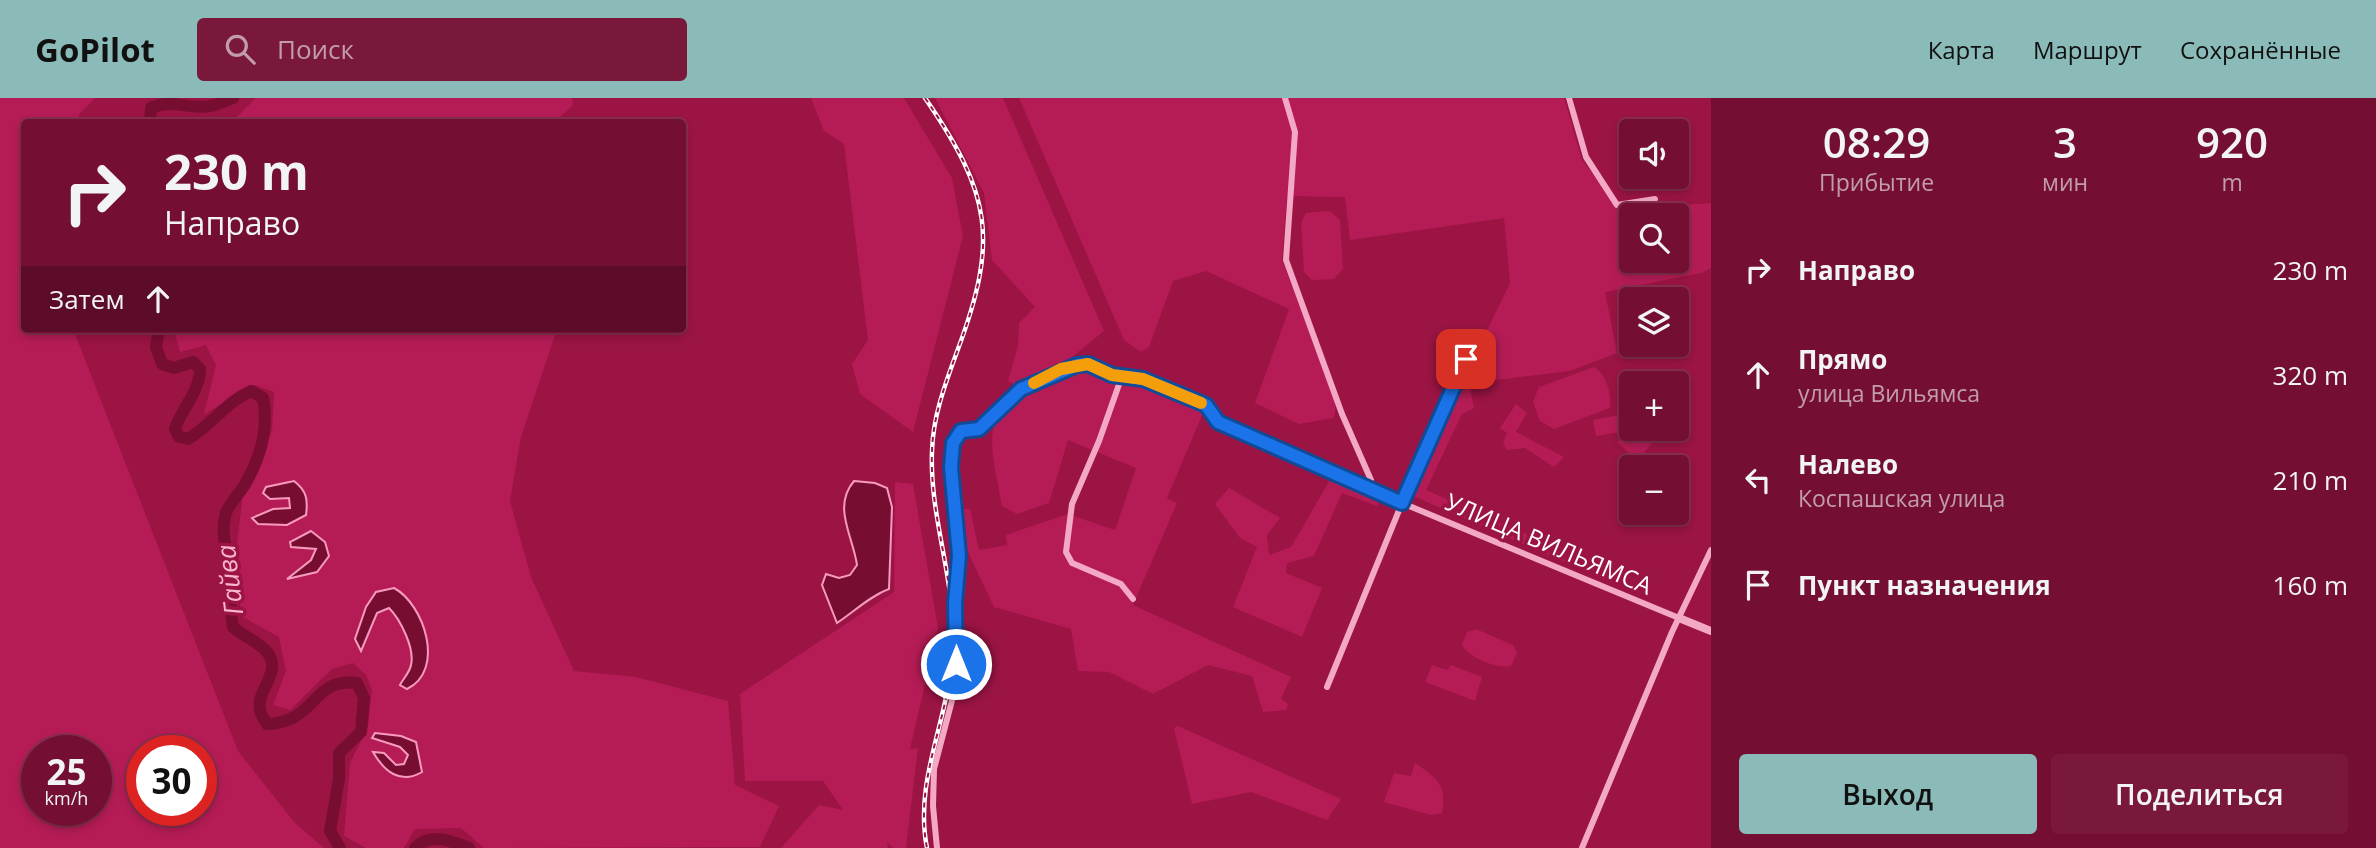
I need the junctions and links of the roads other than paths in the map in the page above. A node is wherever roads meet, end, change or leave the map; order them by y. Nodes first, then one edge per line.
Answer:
1 (1285, 98) edge
2 (1569, 98) edge
3 (1655, 199) dead end
4 (1466, 359) dead end
5 (1122, 376) junction
6 (1367, 487) junction
7 (1402, 503) junction
8 (1711, 550) edge
9 (1133, 599) dead end
10 (1679, 618) junction
11 (1711, 631) edge
12 (1327, 687) dead end
13 (937, 848) edge
14 (1582, 848) edge

1 - 6 street
2 - 3 street
4 - 7 street
5 - 6 street, УЛИЦА ВИЛЬЯМСА
5 - 9 street
5 - 13 street, УЛИЦА ВИЛЬЯМСА
6 - 7 street, УЛИЦА ВИЛЬЯМСА
7 - 10 street, УЛИЦА ВИЛЬЯМСА
7 - 12 street
8 - 10 street
10 - 11 street, УЛИЦА ВИЛЬЯМСА
10 - 14 street

